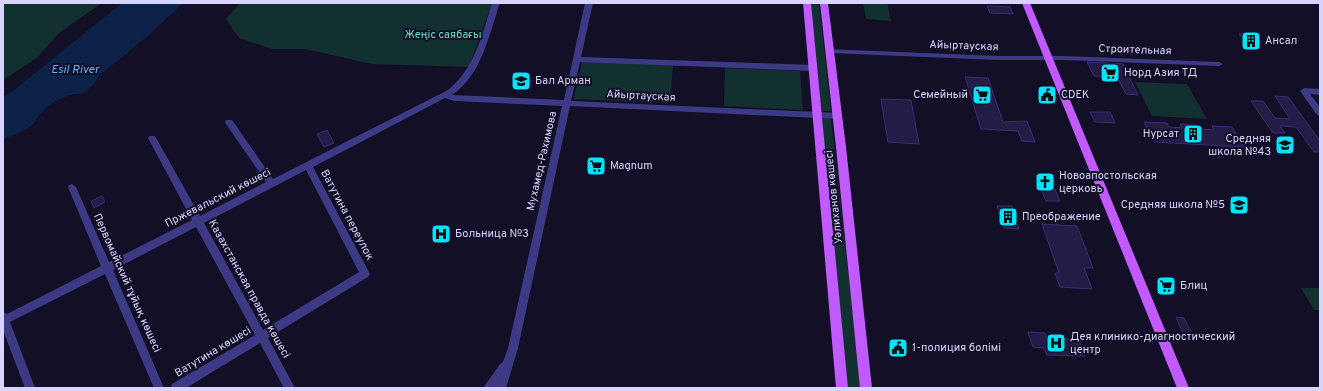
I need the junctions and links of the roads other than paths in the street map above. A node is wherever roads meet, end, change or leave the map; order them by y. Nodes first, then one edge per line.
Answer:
1 (496, 3) edge
2 (589, 3) edge
3 (807, 3) edge
4 (824, 3) edge
5 (1026, 3) edge
6 (808, 21) junction
7 (826, 22) junction
8 (829, 51) junction
9 (577, 59) junction
10 (1050, 59) junction
11 (1218, 64) dead end
12 (813, 68) junction
13 (462, 83) junction
14 (1320, 92) edge
15 (444, 95) junction
16 (468, 99) junction
17 (568, 103) junction
18 (1320, 113) edge
19 (817, 115) junction
20 (838, 116) junction
21 (229, 122) dead end
22 (152, 138) dead end
23 (308, 166) junction
24 (272, 184) junction
25 (72, 187) dead end
26 (198, 222) junction
27 (107, 268) junction
28 (365, 274) joint
29 (4, 319) edge
30 (262, 336) junction
31 (513, 348) junction
32 (30, 388) edge
33 (160, 388) edge
34 (176, 388) edge
35 (290, 388) edge
36 (488, 388) edge
37 (501, 388) edge
38 (842, 388) edge
39 (866, 388) edge
40 (1183, 388) edge

1 - 13 street
2 - 9 street, Мухамед-Рахимова
3 - 6 main road, Уәлиханов көшесі
4 - 7 main road, Уәлиханов көшесі
5 - 10 main road
6 - 7 main road
6 - 12 main road, Уәлиханов көшесі
7 - 8 main road, Уәлиханов көшесі
8 - 10 street, Айыртауская
8 - 20 main road, Уәлиханов көшесі
9 - 12 street
9 - 17 street, Мухамед-Рахимова
10 - 11 street, Строительная
10 - 40 main road
12 - 19 main road, Уәлиханов көшесі
13 - 15 street, Пржевальский көшесі
13 - 16 street
14 - 18 street
15 - 16 street, Айыртауская
15 - 23 street, Пржевальский көшесі
16 - 17 street, Айыртауская
17 - 19 street, Айыртауская
17 - 31 street, Мухамед-Рахимова
19 - 20 street, Айыртауская
19 - 38 main road, Уәлиханов көшесі
20 - 39 main road, Уәлиханов көшесі
21 - 24 street
22 - 26 street, Казахстанская правда көшесі
23 - 24 street, Пржевальский көшесі
23 - 28 street, Ватутина переулок
24 - 26 street, Пржевальский көшесі
25 - 27 street, Первомайский тұйық көшесі
26 - 27 street, Пржевальский көшесі
26 - 30 street, Казахстанская правда көшесі
27 - 29 street, Пржевальский көшесі
27 - 33 street, Первомайский тұйық көшесі
28 - 30 street, Ватутина көшесі
29 - 32 street
30 - 34 street, Ватутина көшесі
30 - 35 street, Казахстанская правда көшесі
31 - 36 street
31 - 37 street

